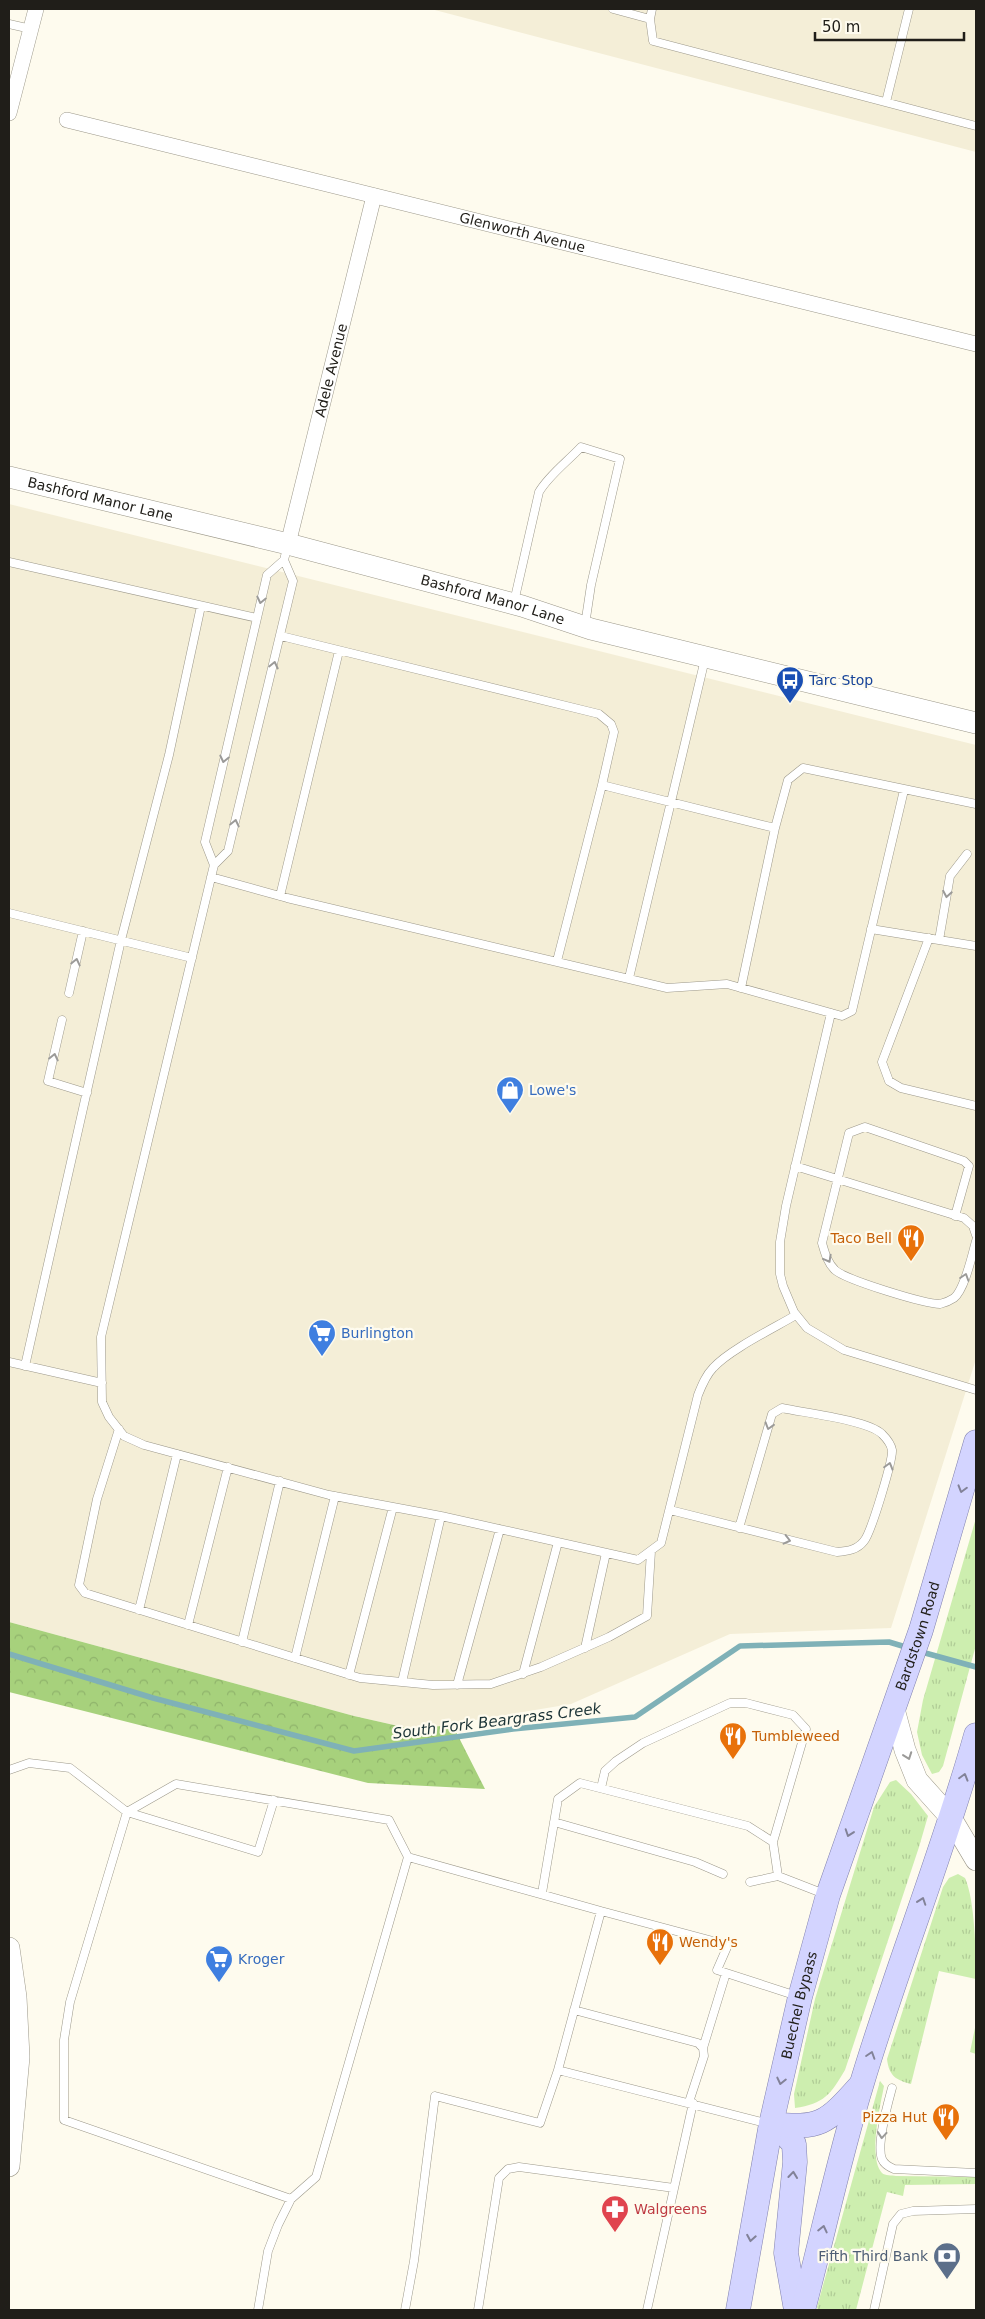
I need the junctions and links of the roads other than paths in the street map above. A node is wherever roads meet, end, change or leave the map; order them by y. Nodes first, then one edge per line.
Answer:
1 (36, 9) edge
2 (613, 9) edge
3 (652, 9) edge
4 (908, 9) edge
5 (650, 18) junction
6 (9, 24) edge
7 (31, 29) junction
8 (886, 102) junction
9 (9, 113) edge
10 (67, 120) dead end
11 (976, 126) edge
12 (374, 196) junction
13 (976, 344) edge
14 (9, 477) edge
15 (286, 552) junction
16 (9, 562) edge
17 (513, 604) junction
18 (201, 606) junction
19 (257, 618) junction
20 (585, 627) junction
21 (281, 636) junction
22 (339, 650) junction
23 (705, 657) junction
24 (976, 723) edge
25 (602, 785) junction
26 (904, 790) junction
27 (670, 802) junction
28 (976, 804) edge
29 (776, 828) junction
30 (967, 854) dead end
31 (214, 865) junction
32 (211, 877) junction
33 (280, 896) junction
34 (9, 914) edge
35 (871, 929) junction
36 (83, 931) junction
37 (929, 938) junction
38 (121, 940) junction
39 (939, 940) junction
40 (976, 946) edge
41 (192, 958) junction
42 (557, 961) junction
43 (629, 978) junction
44 (741, 988) junction
45 (69, 992) dead end
46 (832, 1013) junction
47 (62, 1020) dead end
48 (87, 1093) junction
49 (976, 1106) edge
50 (795, 1166) junction
51 (837, 1179) junction
52 (956, 1216) junction
53 (976, 1235) edge
54 (976, 1241) edge
55 (796, 1315) junction
56 (9, 1362) edge
57 (25, 1366) junction
58 (102, 1383) junction
59 (976, 1390) edge
60 (119, 1429) junction
61 (976, 1442) edge
62 (177, 1454) junction
63 (228, 1467) junction
64 (280, 1481) junction
65 (335, 1496) junction
66 (393, 1507) junction
67 (670, 1510) junction
68 (441, 1516) junction
69 (740, 1528) junction
70 (500, 1529) junction
71 (558, 1542) junction
72 (651, 1551) junction
73 (606, 1553) junction
74 (138, 1610) junction
75 (188, 1625) junction
76 (242, 1642) junction
77 (585, 1648) junction
78 (295, 1658) junction
79 (523, 1674) junction
80 (349, 1675) junction
81 (402, 1682) junction
82 (457, 1685) junction
83 (898, 1699) junction
84 (976, 1735) edge
85 (9, 1770) edge
86 (601, 1788) junction
87 (274, 1800) junction
88 (128, 1812) junction
89 (951, 1818) junction
90 (554, 1822) junction
91 (773, 1842) junction
92 (408, 1857) junction
93 (976, 1860) edge
94 (723, 1874) dead end
95 (778, 1876) junction
96 (750, 1882) dead end
97 (542, 1893) junction
98 (828, 1895) junction
99 (602, 1911) junction
100 (9, 1948) edge
101 (726, 1973) junction
102 (800, 1997) junction
103 (574, 2010) junction
104 (703, 2048) junction
105 (558, 2070) junction
106 (862, 2084) junction
107 (892, 2088) dead end
108 (11, 2097) edge
109 (691, 2103) junction
110 (771, 2124) junction
111 (9, 2166) edge
112 (976, 2173) edge
113 (674, 2188) junction
114 (291, 2199) junction
115 (976, 2209) edge
116 (258, 2310) edge
117 (405, 2310) edge
118 (478, 2310) edge
119 (647, 2310) edge
120 (738, 2310) edge
121 (796, 2310) edge
122 (804, 2310) edge
123 (874, 2310) edge

1 - 7 street
2 - 5 lane
3 - 5 lane
4 - 8 lane
5 - 8 lane
6 - 7 lane
7 - 9 street
8 - 11 lane
10 - 12 street, Glenworth Avenue
12 - 13 street, Glenworth Avenue
12 - 15 street, Adele Avenue
14 - 15 street, Bashford Manor Lane
15 - 17 street, Bashford Manor Lane
15 -> 19 lane
15 - 21 lane
16 - 18 lane
17 - 20 street, Bashford Manor Lane
17 - 20 lane
18 - 19 lane
18 - 38 lane
19 -> 31 lane
20 - 23 street, Bashford Manor Lane
21 - 22 lane
31 -> 21 lane
22 - 25 lane
22 - 33 lane
23 - 24 street, Bashford Manor Lane
23 - 27 lane
25 - 27 lane
25 - 42 lane
26 - 28 lane
26 - 29 lane
26 - 35 lane
27 - 29 lane
27 - 43 lane
29 - 44 lane
30 -> 39 lane
31 - 32 lane
32 - 33 lane
32 - 41 lane
33 - 42 lane
34 - 36 lane
35 - 37 lane
35 - 46 lane
36 - 38 lane
45 -> 36 lane
37 - 39 lane
37 - 49 lane
38 - 41 lane
38 - 48 lane
39 - 40 lane
41 - 58 lane
42 - 43 lane
43 - 44 lane
44 - 46 lane
46 - 50 lane
48 -> 47 lane
48 - 57 lane
50 - 51 lane
50 - 55 lane
51 - 52 lane
51 - 52 lane
51 -> 54 lane
52 - 53 lane
55 - 59 lane
55 - 67 lane
56 - 57 lane
57 - 58 lane
58 - 60 lane
60 - 62 lane
60 - 74 lane
61 -> 83 main road, Bardstown Road
62 - 63 lane
62 - 74 lane
63 - 64 lane
63 - 75 lane
64 - 65 lane
64 - 76 lane
65 - 66 lane
65 - 78 lane
66 - 68 lane
66 - 80 lane
67 - 69 lane
67 - 72 lane
68 - 70 lane
68 - 81 lane
69 -> 69 lane
70 - 71 lane
70 - 82 lane
71 - 73 lane
71 - 79 lane
72 - 73 lane
72 - 77 lane
73 - 77 lane
74 - 75 lane
75 - 76 lane
76 - 78 lane
77 - 79 lane
78 - 80 lane
79 - 82 lane
80 - 81 lane
81 - 82 lane
83 -> 89 street, Bardstown Road
83 -> 98 main road, Buechel Bypass
89 -> 84 main road
85 - 88 lane
86 - 90 lane
86 - 91 lane
86 - 91 lane
87 - 88 lane
87 - 88 lane
87 - 92 lane
88 - 114 lane
89 - 93 street, Bardstown Road
106 -> 89 main road
90 - 94 lane
90 - 97 lane
91 - 95 lane
92 - 97 lane
92 - 114 lane
95 - 96 lane
95 - 98 lane
97 - 99 lane
98 - 102 main road, Buechel Bypass
99 - 101 lane
99 - 103 lane
100 - 108 street
101 - 102 lane
101 - 104 lane
102 -> 110 main road, Buechel Bypass
103 - 104 lane
103 - 105 lane
104 - 109 lane
105 - 109 lane
105 - 117 lane
106 - 110 main road
122 -> 106 main road
107 -> 112 lane
108 - 111 street
109 - 110 lane
109 - 113 lane
110 -> 120 main road, Buechel Bypass
121 -> 110 main road
113 - 118 lane
113 - 119 lane
114 - 116 lane
115 - 123 lane

